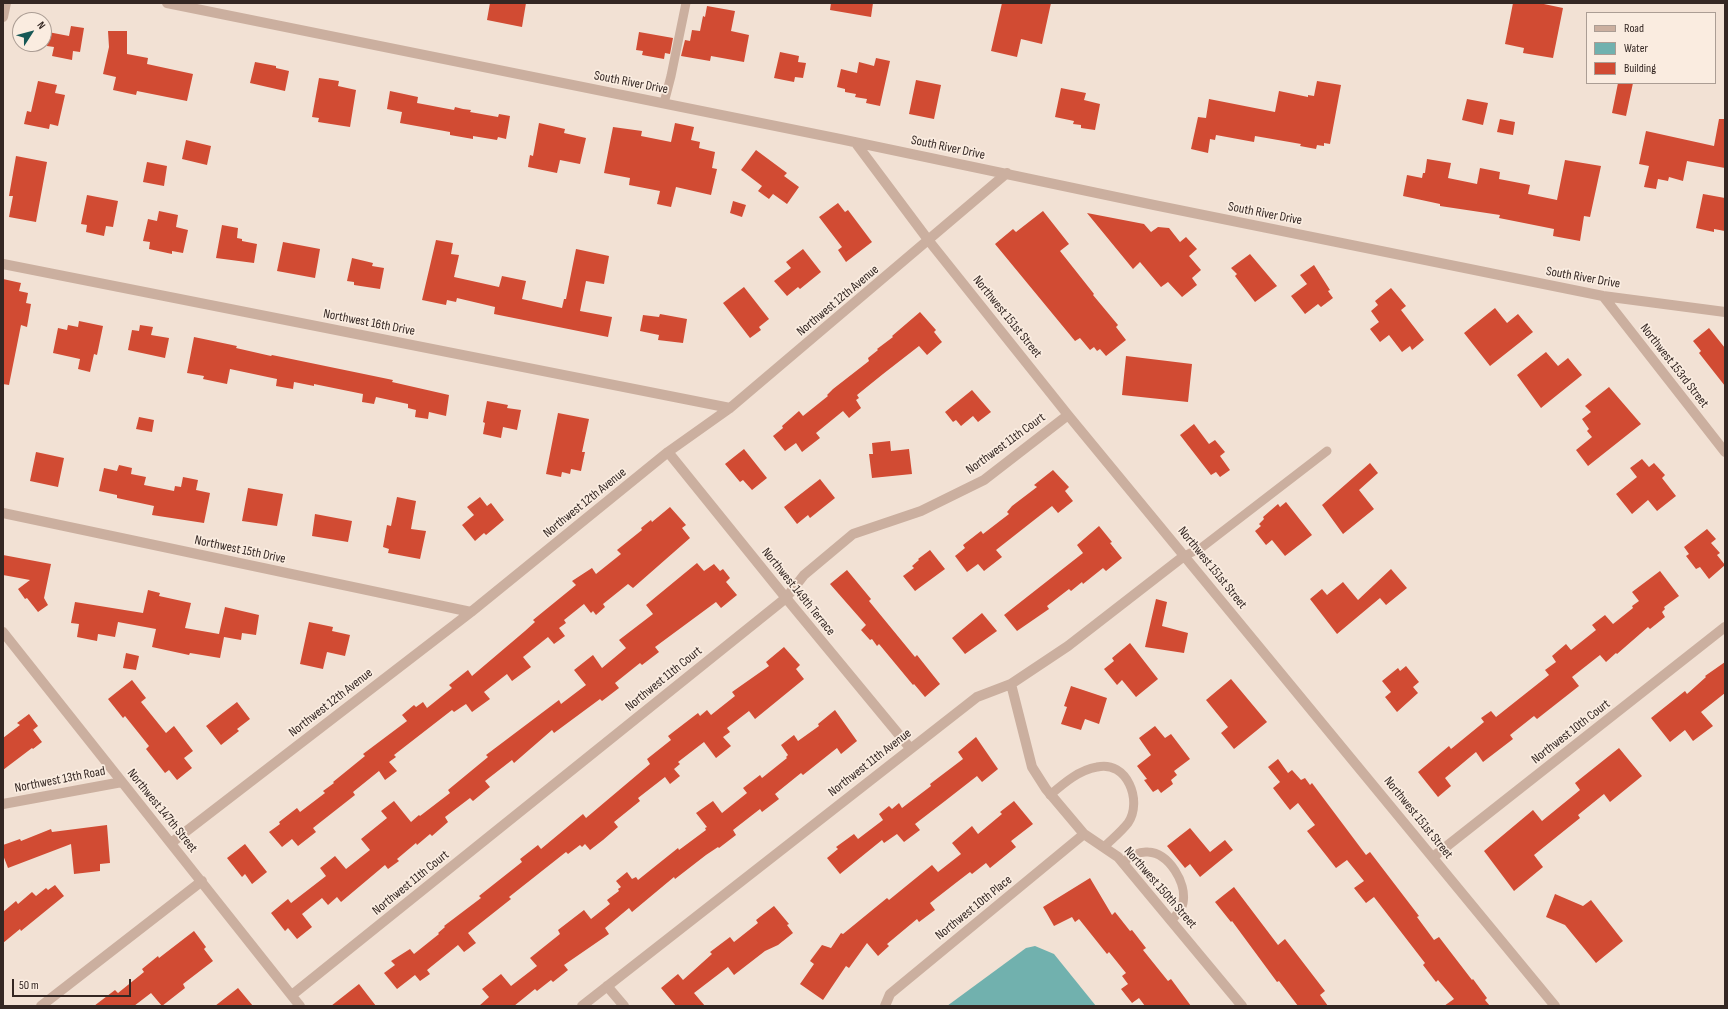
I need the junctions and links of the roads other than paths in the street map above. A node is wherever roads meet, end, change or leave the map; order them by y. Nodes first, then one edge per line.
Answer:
1 (6, 3) edge
2 (167, 3) edge
3 (686, 3) edge
4 (3, 18) edge
5 (664, 103) junction
6 (855, 142) junction
7 (1007, 173) junction
8 (929, 241) junction
9 (3, 264) edge
10 (1603, 296) junction
11 (1725, 312) edge
12 (730, 408) junction
13 (1068, 414) junction
14 (1327, 450) dead end
15 (668, 452) junction
16 (1725, 452) edge
17 (3, 513) edge
18 (1184, 556) junction
19 (786, 598) junction
20 (471, 612) junction
21 (1725, 627) edge
22 (3, 632) edge
23 (1011, 684) junction
24 (910, 748) junction
25 (122, 782) junction
26 (1050, 795) junction
27 (3, 804) edge
28 (1084, 834) junction
29 (171, 843) junction
30 (1104, 847) junction
31 (1433, 857) junction
32 (1123, 862) junction
33 (202, 881) junction
34 (1171, 921) junction
35 (608, 986) junction
36 (292, 995) junction
37 (41, 1006) edge
38 (300, 1006) edge
39 (582, 1006) edge
40 (624, 1006) edge
41 (885, 1006) edge
42 (1242, 1006) edge
43 (1555, 1006) edge

1 - 4 street
2 - 5 street, South River Drive
3 - 5 lane
5 - 6 street, South River Drive
6 - 7 street, South River Drive
6 - 8 street, Northwest 151st Street
7 - 8 street, Northwest 12th Avenue
7 - 10 street, South River Drive
8 - 12 street, Northwest 12th Avenue
8 - 13 street, Northwest 151st Street
9 - 12 street, Northwest 16th Drive
10 - 11 street, South River Drive
10 - 16 street, Northwest 153rd Street
12 - 15 street, Northwest 12th Avenue
13 - 18 street, Northwest 151st Street
13 - 19 street, Northwest 11th Court
14 - 18 lane
15 - 19 street, Northwest 149th Terrace
15 - 20 street, Northwest 12th Avenue
17 - 20 street, Northwest 15th Drive
18 - 23 street, Northwest 11th Avenue
18 - 31 street, Northwest 151st Street
19 - 24 street, Northwest 149th Terrace
19 - 36 street, Northwest 11th Court
20 - 29 street, Northwest 12th Avenue
21 - 31 street, Northwest 10th Court
22 - 25 street, Northwest 147th Street
23 - 24 street, Northwest 11th Avenue
23 - 26 street, Northwest 150th Street
24 - 35 street, Northwest 11th Avenue
25 - 27 street, Northwest 13th Road
25 - 29 street, Northwest 147th Street
26 - 28 street, Northwest 150th Street
26 - 30 lane
28 - 30 street, Northwest 150th Street
28 - 41 street, Northwest 10th Place
29 - 33 street, Northwest 147th Street
30 - 32 street, Northwest 150th Street
31 - 43 street, Northwest 151st Street
32 - 34 street, Northwest 150th Street
32 - 34 lane
33 - 36 street, Northwest 147th Street
33 - 37 street
34 - 42 street, Northwest 150th Street
35 - 39 street, Northwest 11th Avenue
35 - 40 street
36 - 38 street, Northwest 147th Street

